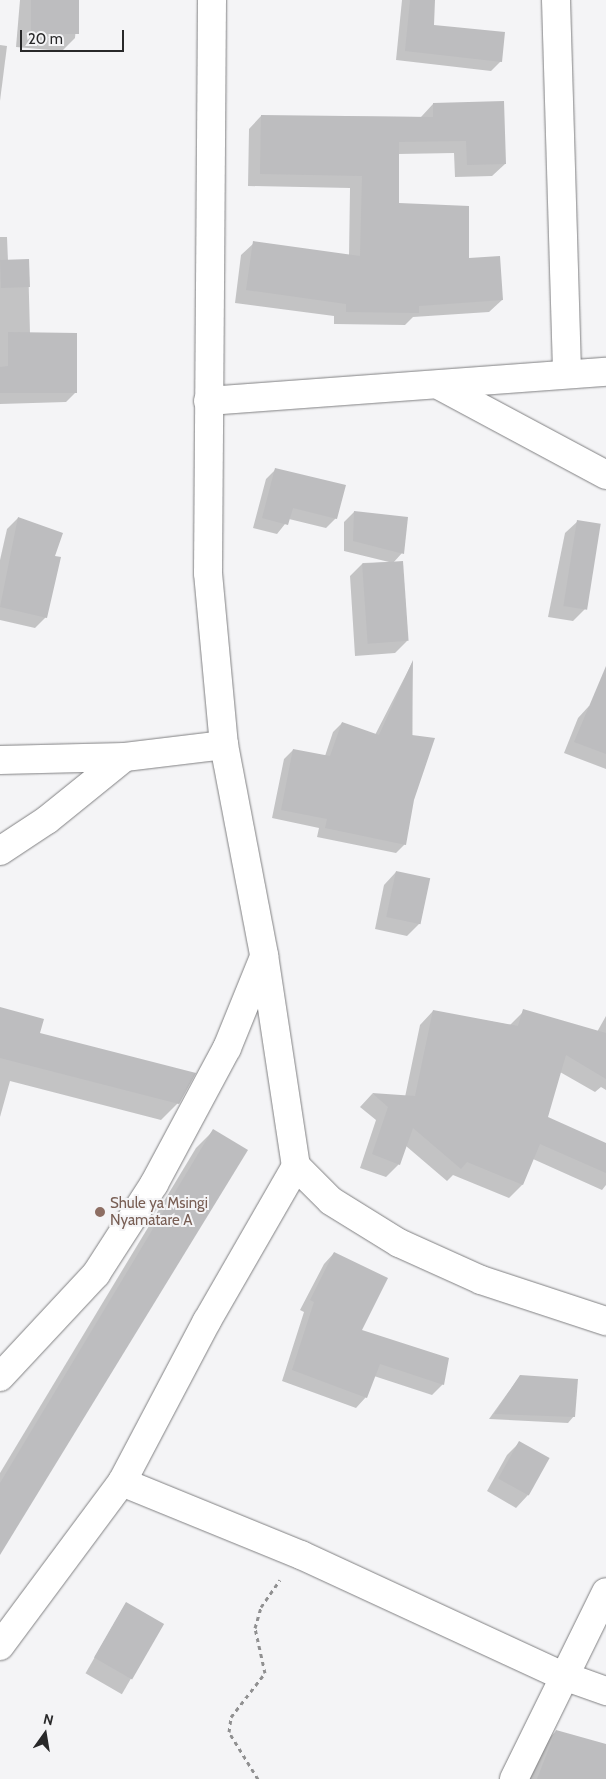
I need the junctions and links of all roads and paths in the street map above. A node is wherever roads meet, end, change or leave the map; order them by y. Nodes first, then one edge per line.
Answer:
1 (212, 0) edge
2 (556, 0) edge
3 (606, 372) edge
4 (567, 374) junction
5 (442, 387) junction
6 (208, 400) junction
7 (606, 475) edge
8 (224, 745) junction
9 (125, 757) junction
10 (0, 760) edge
11 (0, 851) edge
12 (264, 955) junction
13 (296, 1166) junction
14 (606, 1320) edge
15 (0, 1378) edge
16 (122, 1482) junction
17 (301, 1554) junction
18 (606, 1592) edge
19 (0, 1646) edge
20 (562, 1675) junction
21 (606, 1691) edge
22 (258, 1779) edge
23 (514, 1779) edge

1 - 6 street
2 - 4 street
3 - 4 street
4 - 5 street
5 - 6 street
5 - 7 street
6 - 8 street
8 - 9 street
8 - 12 street
9 - 10 street
9 - 11 street
12 - 13 street
12 - 15 street
13 - 14 street
13 - 16 street
16 - 17 street
16 - 19 street
17 - 20 street
17 - 22 path
18 - 20 street
20 - 21 street
20 - 23 street

